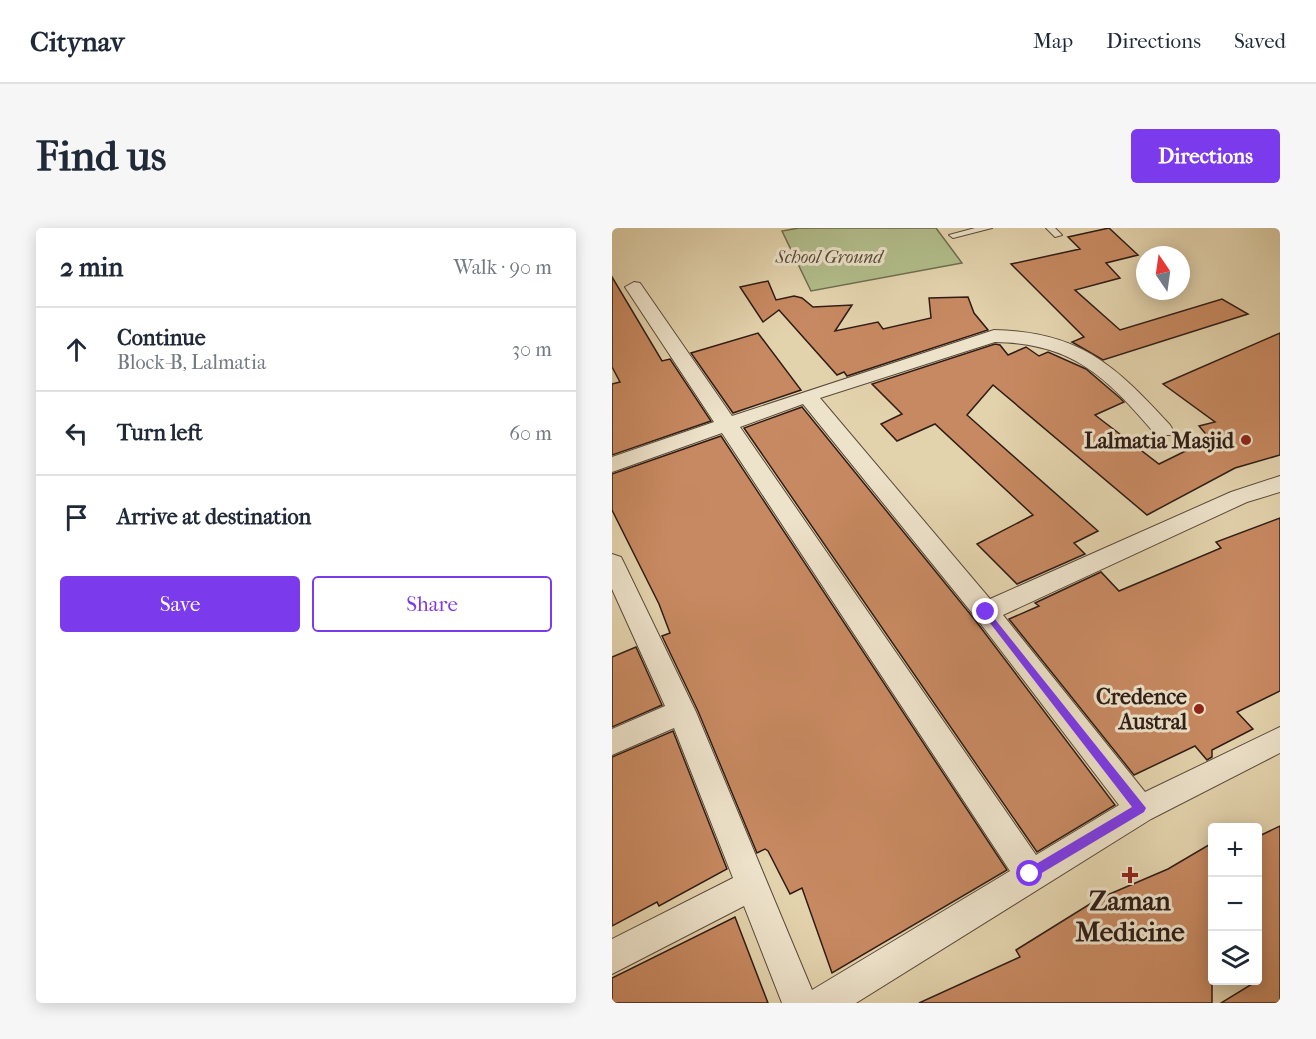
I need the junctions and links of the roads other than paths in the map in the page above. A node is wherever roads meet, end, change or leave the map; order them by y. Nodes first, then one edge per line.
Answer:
1 (988, 228) edge
2 (1050, 228) edge
3 (954, 235) dead end
4 (1058, 235) dead end
5 (634, 286) dead end
6 (807, 396) junction
7 (727, 424) junction
8 (1163, 430) dead end
9 (612, 465) edge
10 (1280, 484) edge
11 (614, 574) edge
12 (986, 612) junction
13 (682, 712) junction
14 (1280, 740) edge
15 (612, 742) edge
16 (1140, 808) junction
17 (1030, 874) junction
18 (750, 886) junction
19 (612, 957) edge
20 (800, 1003) edge
21 (824, 1003) edge

1 - 3 lane
2 - 4 lane
5 - 7 street
6 - 7 street
6 - 8 street
6 - 12 street
7 - 9 street
7 - 17 street
10 - 12 street
11 - 13 street
12 - 16 street
13 - 15 street
13 - 18 street
14 - 16 street
16 - 17 street
17 - 21 street
18 - 19 street
18 - 20 street

